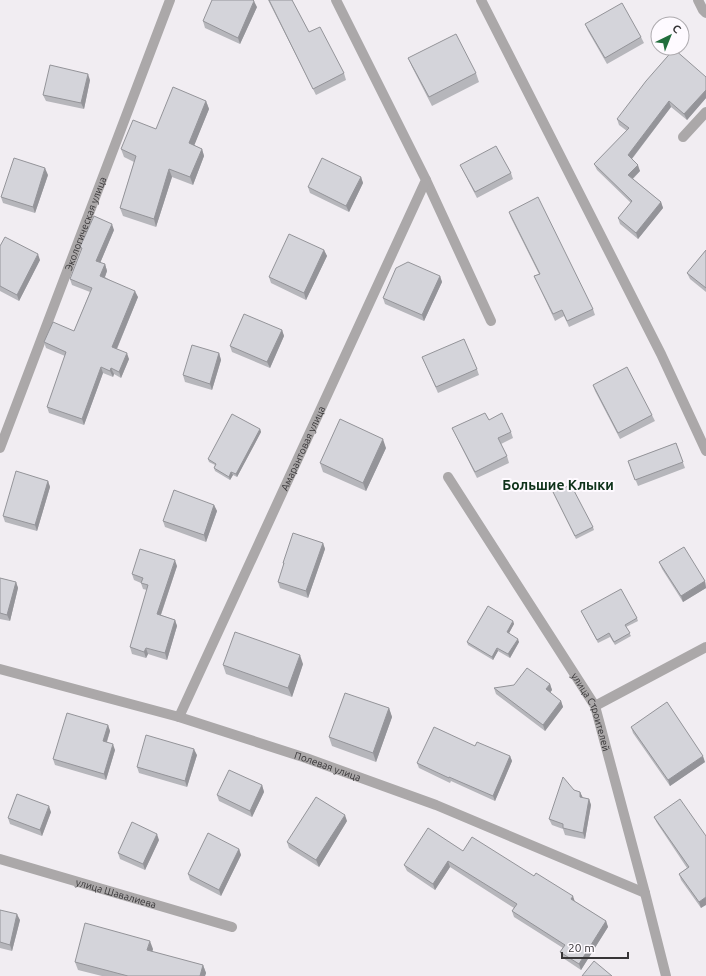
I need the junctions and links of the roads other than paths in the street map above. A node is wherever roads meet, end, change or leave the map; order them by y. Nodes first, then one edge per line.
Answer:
1 (170, 0) edge
2 (336, 0) edge
3 (481, 0) edge
4 (698, 0) edge
5 (706, 13) edge
6 (706, 112) edge
7 (683, 137) dead end
8 (426, 180) junction
9 (491, 321) dead end
10 (0, 448) edge
11 (706, 451) edge
12 (448, 477) dead end
13 (706, 647) edge
14 (0, 669) edge
15 (595, 706) junction
16 (180, 717) junction
17 (0, 859) edge
18 (645, 893) junction
19 (232, 927) dead end
20 (666, 976) edge

1 - 10 street, Экологическая улица
2 - 8 street
3 - 11 street
4 - 5 street
6 - 7 street
8 - 9 street
8 - 16 street, Амарантовая улица
12 - 15 street, улица Строителей
13 - 15 street
14 - 16 street, Полевая улица
15 - 18 street, улица Строителей
16 - 18 street, Полевая улица
17 - 19 street, улица Шавалиева
18 - 20 street, улица Строителей

